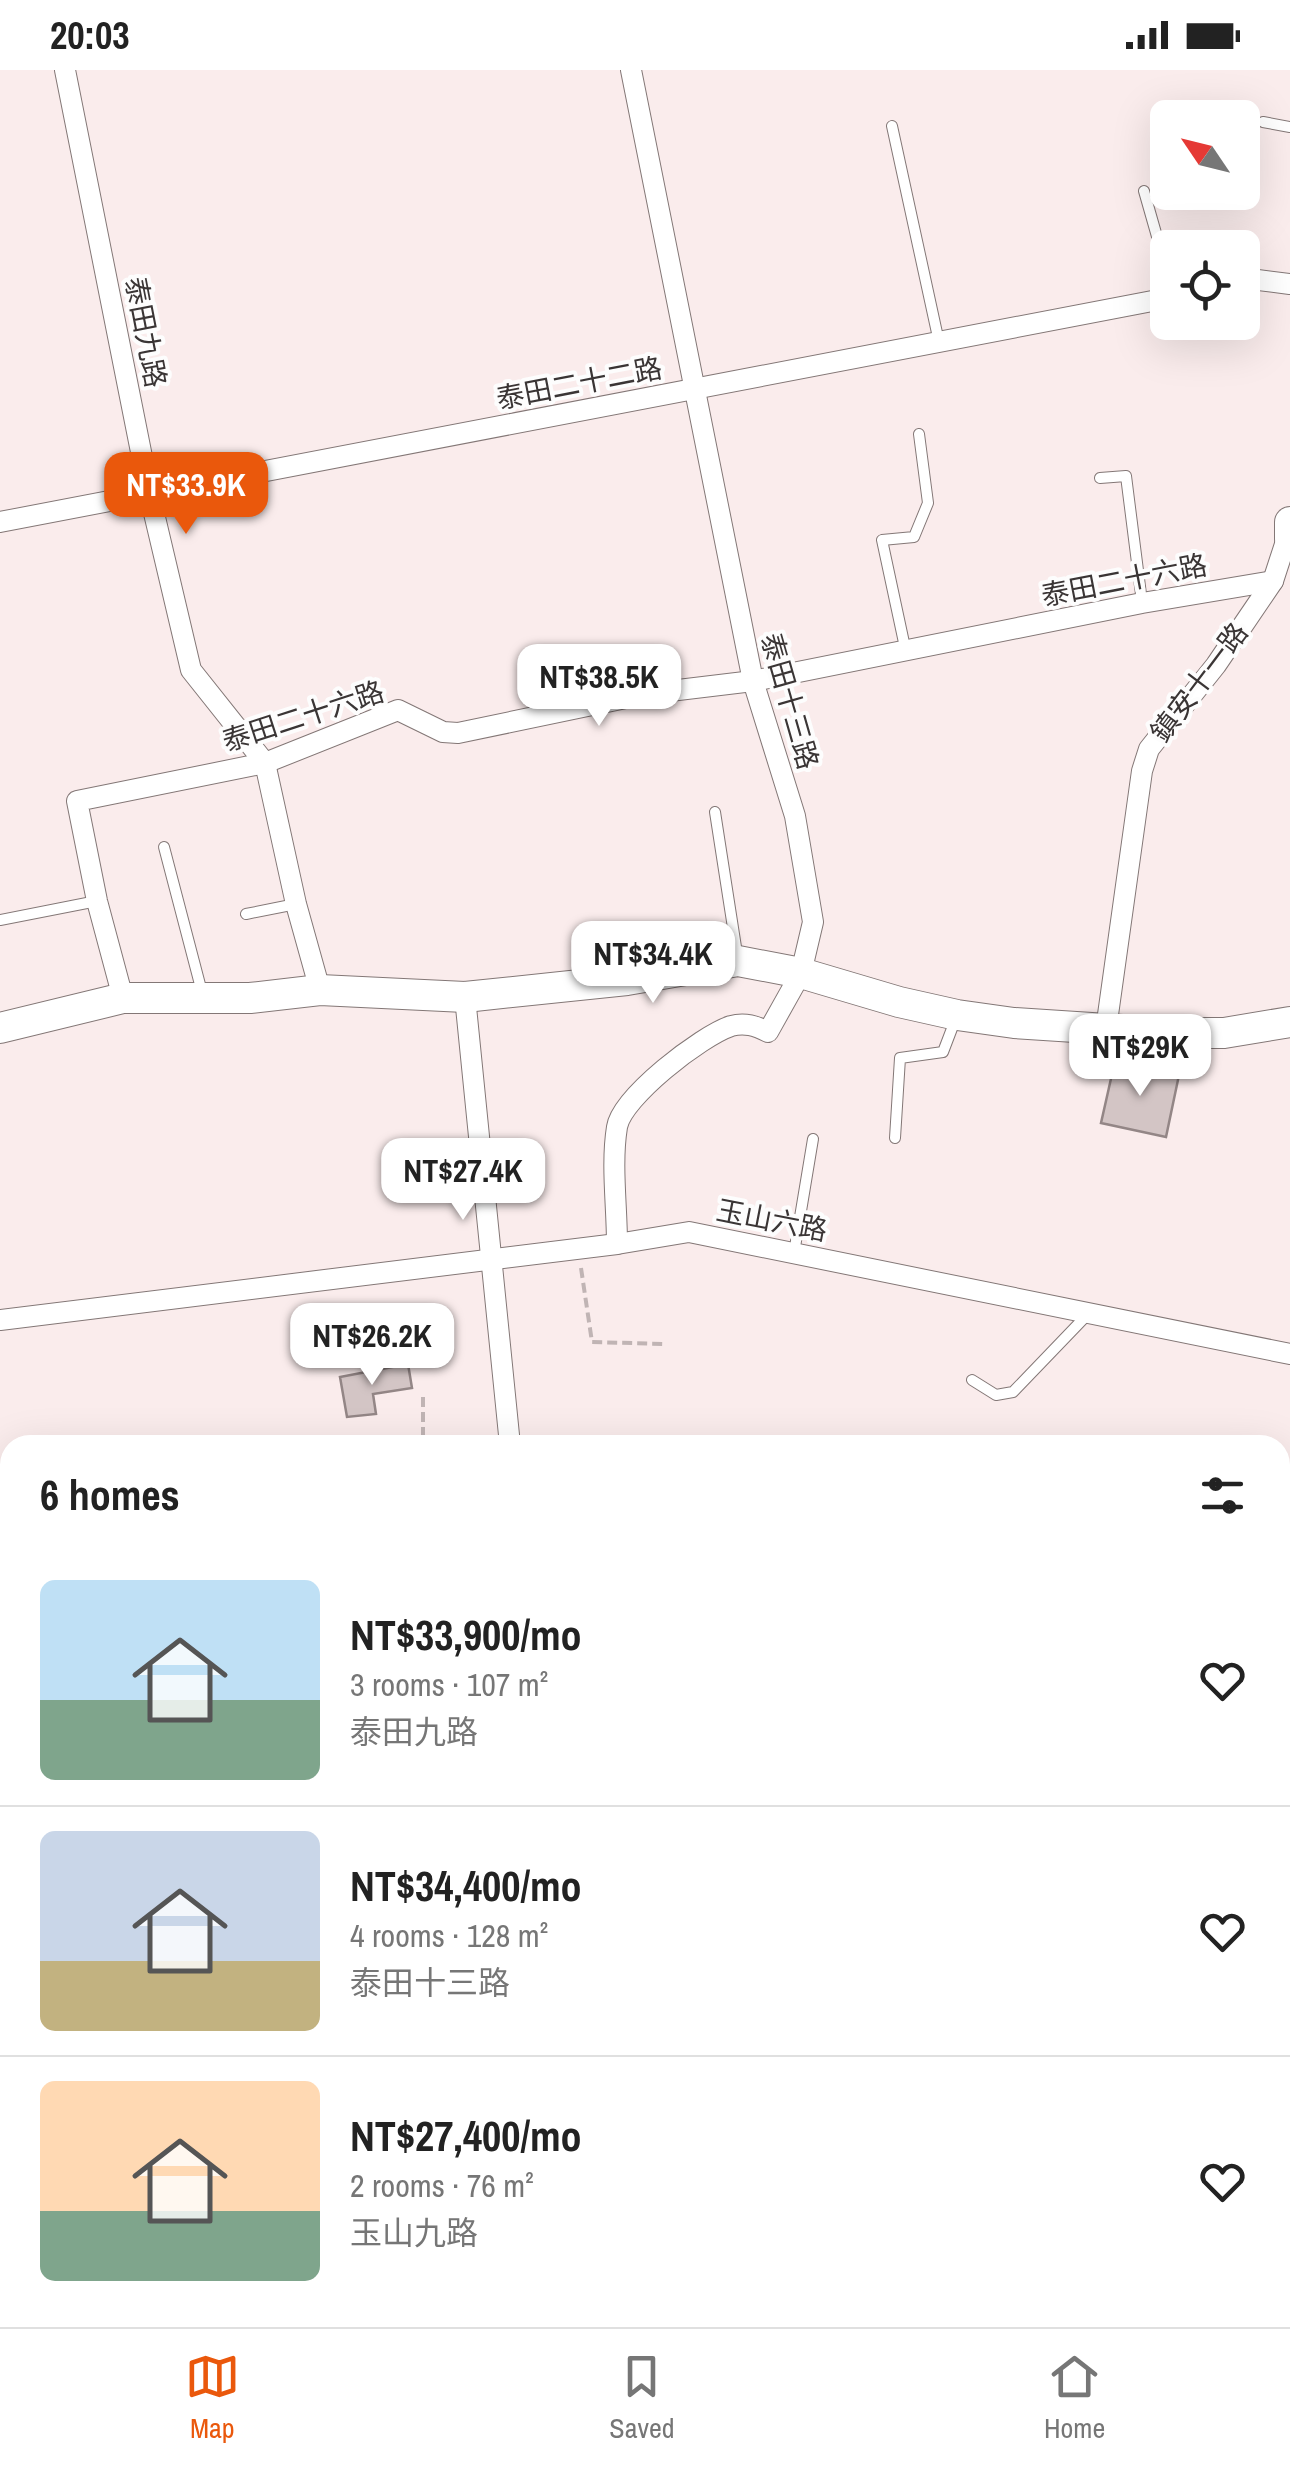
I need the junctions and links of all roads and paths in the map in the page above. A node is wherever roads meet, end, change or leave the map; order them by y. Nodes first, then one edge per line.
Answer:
1 (65, 70) edge
2 (632, 70) edge
3 (1263, 122) dead end
4 (892, 126) dead end
5 (1290, 128) edge
6 (1144, 191) dead end
7 (1155, 230) edge
8 (1260, 280) edge
9 (1290, 284) edge
10 (1150, 301) edge
11 (938, 342) junction
12 (692, 389) junction
13 (919, 434) dead end
14 (1100, 478) dead end
15 (150, 492) junction
16 (0, 522) edge
17 (1289, 532) edge
18 (1273, 581) junction
19 (1142, 603) junction
20 (906, 652) junction
21 (752, 681) junction
22 (265, 764) junction
23 (715, 812) dead end
24 (164, 847) dead end
25 (96, 901) junction
26 (296, 904) junction
27 (246, 914) dead end
28 (0, 920) edge
29 (738, 962) junction
30 (801, 973) junction
31 (320, 990) junction
32 (465, 997) junction
33 (123, 998) junction
34 (204, 1000) junction
35 (957, 1016) junction
36 (1290, 1022) edge
37 (0, 1028) edge
38 (1106, 1029) junction
39 (813, 1138) dead end
40 (895, 1138) dead end
41 (617, 1244) junction
42 (578, 1247) junction
43 (794, 1252) junction
44 (492, 1260) junction
45 (1090, 1312) junction
46 (0, 1320) edge
47 (666, 1344) dead end
48 (1290, 1354) edge
49 (972, 1380) dead end
50 (424, 1397) dead end
51 (424, 1435) edge
52 (509, 1435) edge

1 - 15 street, 泰田九路
2 - 12 street, 泰田十三路
3 - 5 lane
4 - 11 lane
6 - 7 lane
8 - 9 street
10 - 11 street, 泰田二十二路
11 - 12 street, 泰田二十二路
12 - 15 street, 泰田二十二路
12 - 21 street, 泰田十三路
13 - 20 lane
14 - 19 lane
15 - 16 street, 泰田二十二路
15 - 22 street, 泰田九路
17 - 18 street, 鎮安十一路
18 - 19 street, 泰田二十六路
18 - 38 street, 鎮安十一路
19 - 20 street, 泰田二十六路
20 - 21 street, 泰田二十六路
21 - 22 street, 泰田二十六路
21 - 30 street, 泰田十三路
22 - 25 street, 泰田二十六路
22 - 26 street, 泰田九路
23 - 29 lane
24 - 34 lane
25 - 28 lane
25 - 33 street, 泰田二十六路
26 - 27 lane
26 - 31 street, 泰田九路
29 - 30 street
29 - 32 street
30 - 35 street
30 - 41 street, 泰田十三路
31 - 32 street
31 - 34 street
32 - 44 street
33 - 34 street
33 - 37 street
35 - 38 street
35 - 40 lane
36 - 38 street
39 - 43 lane
41 - 42 street, 玉山六路
41 - 43 street, 玉山六路
42 - 44 street, 玉山六路
42 - 47 path
43 - 45 street, 玉山六路
44 - 46 street, 玉山六路
44 - 52 street
45 - 48 street, 玉山六路
45 - 49 lane
50 - 51 path

